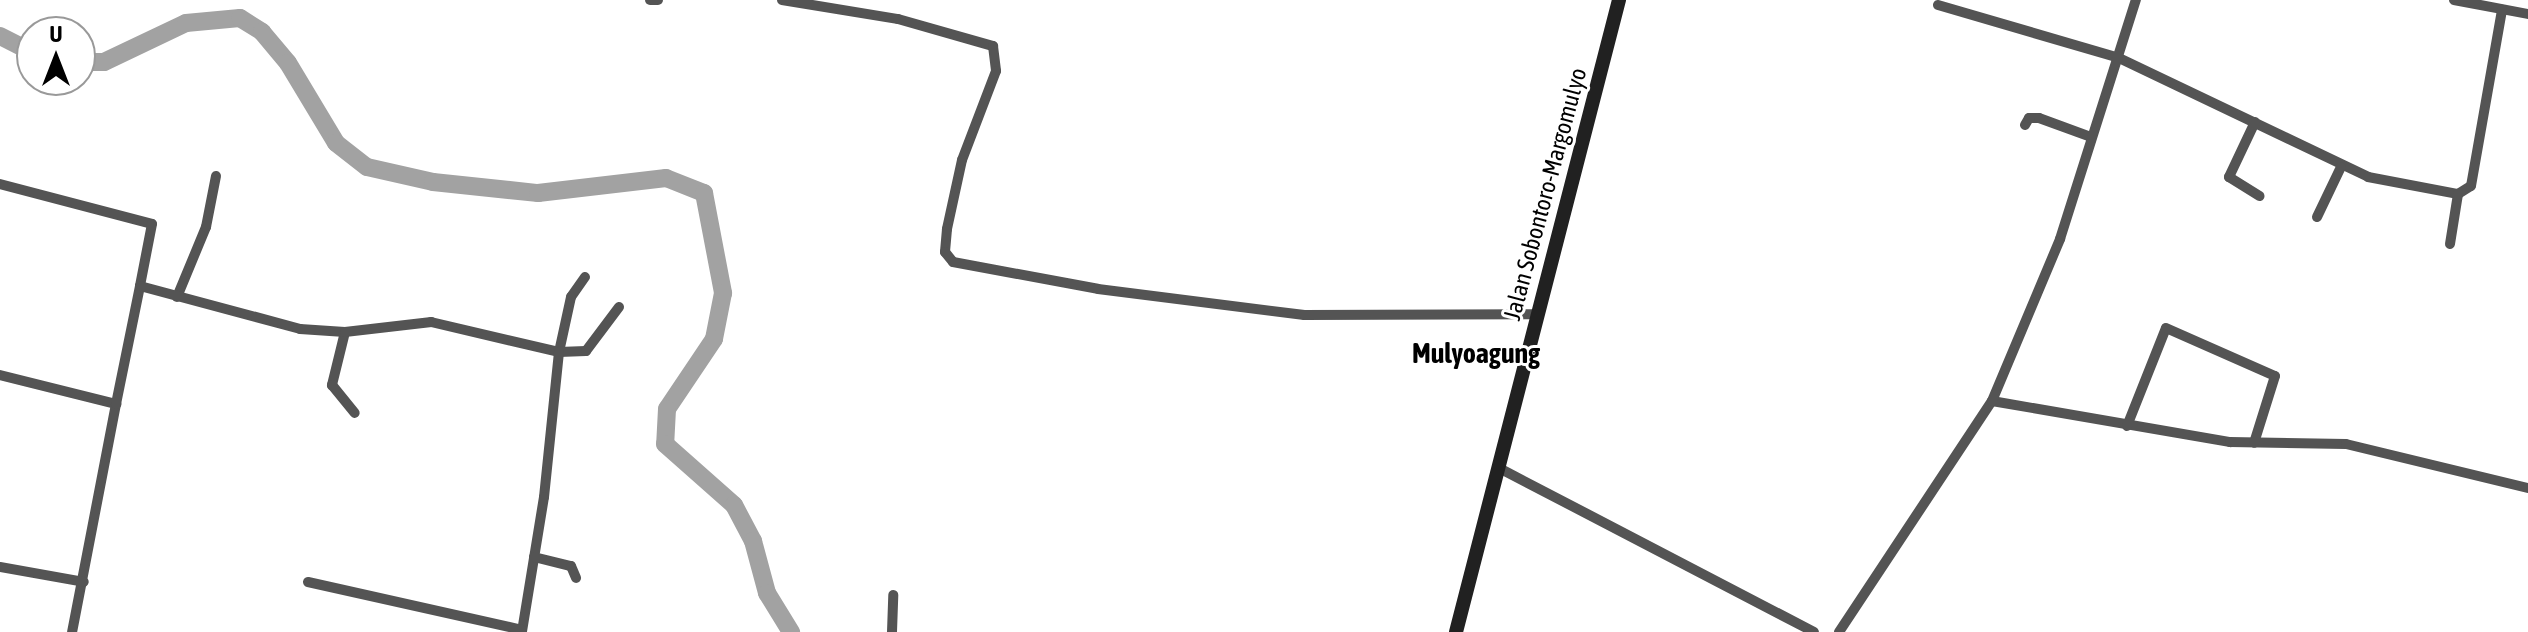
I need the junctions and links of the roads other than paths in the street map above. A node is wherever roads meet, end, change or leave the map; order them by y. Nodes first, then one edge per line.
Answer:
1 (650, 0) edge
2 (658, 0) edge
3 (782, 0) edge
4 (1619, 0) edge
5 (2136, 0) edge
6 (2454, 0) edge
7 (1938, 5) dead end
8 (2502, 10) junction
9 (2528, 14) edge
10 (2119, 58) junction
11 (2255, 122) junction
12 (2025, 125) dead end
13 (2091, 137) junction
14 (2341, 167) junction
15 (216, 176) dead end
16 (0, 184) edge
17 (2458, 194) junction
18 (2260, 196) dead end
19 (2317, 217) dead end
20 (2450, 244) dead end
21 (585, 277) dead end
22 (140, 286) junction
23 (177, 297) junction
24 (619, 307) dead end
25 (1536, 314) junction
26 (345, 332) junction
27 (559, 352) junction
28 (0, 375) edge
29 (1992, 401) junction
30 (116, 404) junction
31 (355, 413) dead end
32 (2127, 426) junction
33 (2254, 443) junction
34 (1499, 468) junction
35 (2528, 488) edge
36 (534, 557) junction
37 (0, 567) edge
38 (576, 578) dead end
39 (84, 582) junction
40 (308, 582) dead end
41 (893, 595) dead end
42 (522, 631) edge
43 (72, 632) edge
44 (892, 632) edge
45 (1456, 632) edge
46 (1812, 632) edge
47 (1839, 632) edge

1 - 2 street
3 - 25 street
4 - 25 street, Jalan Sobontoro-Margomulyo
5 - 10 street
6 - 8 street
7 - 10 street
8 - 9 street
8 - 17 street
10 - 11 street
10 - 13 street
11 - 14 street
11 - 18 street
12 - 13 street
13 - 29 street
14 - 17 street
14 - 19 street
15 - 23 street
16 - 22 street
17 - 20 street
21 - 27 street
22 - 23 street
22 - 30 street
23 - 26 street
24 - 27 street
25 - 34 street, Jalan Sobontoro-Margomulyo
26 - 27 street
26 - 31 street
27 - 36 street
28 - 30 street
29 - 32 street
29 - 47 street
30 - 39 street
32 - 33 street
32 - 33 street
33 - 35 street
34 - 45 street, Jalan Sobontoro-Margomulyo
34 - 46 street
36 - 38 street
36 - 42 street
37 - 39 street
39 - 43 street
40 - 42 street
41 - 44 street

